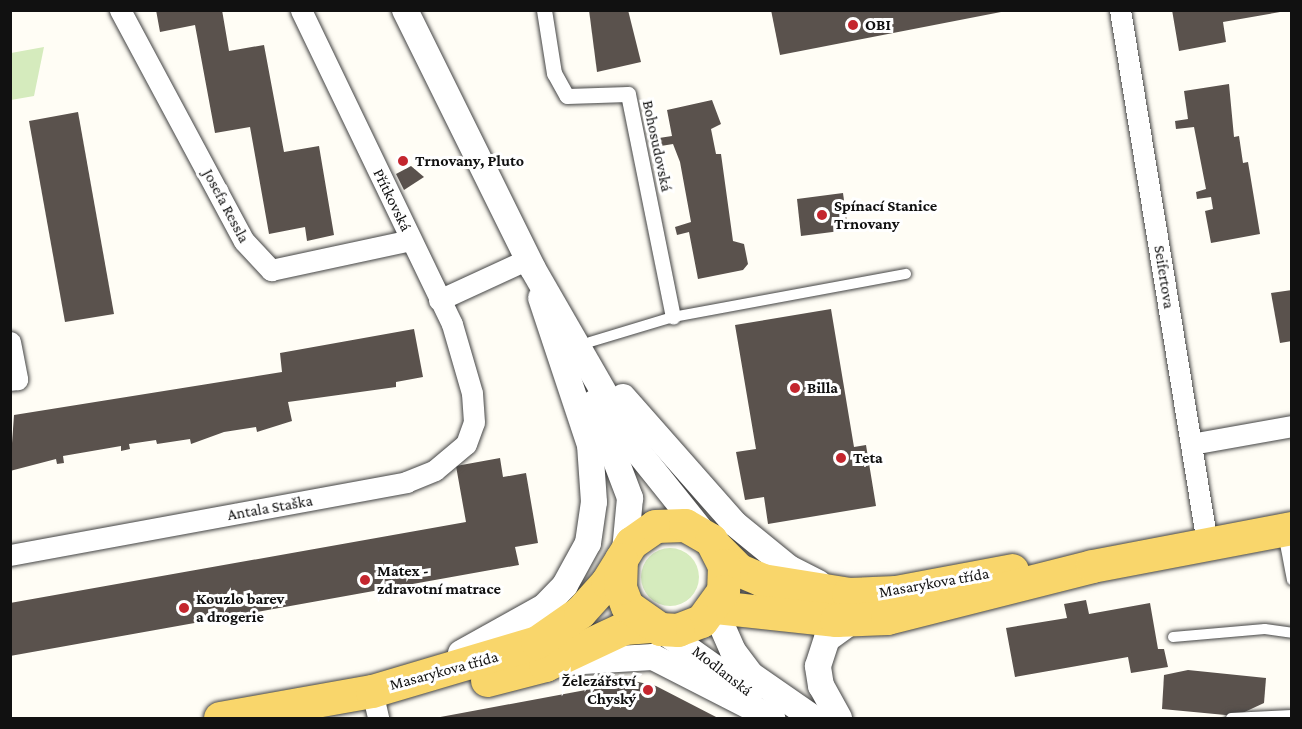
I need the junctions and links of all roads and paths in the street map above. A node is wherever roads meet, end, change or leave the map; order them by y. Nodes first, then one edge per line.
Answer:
1 (120, 10) edge
2 (301, 10) edge
3 (405, 10) edge
4 (544, 10) edge
5 (1120, 10) edge
6 (411, 240) junction
7 (533, 268) junction
8 (906, 274) dead end
9 (439, 300) junction
10 (673, 317) junction
11 (10, 342) edge
12 (590, 342) junction
13 (14, 379) edge
14 (472, 393) joint
15 (1292, 426) edge
16 (1191, 444) junction
17 (1287, 529) edge
18 (710, 540) junction
19 (1207, 543) junction
20 (10, 555) edge
21 (623, 555) junction
22 (1292, 580) edge
23 (860, 607) junction
24 (715, 608) junction
25 (655, 627) junction
26 (1292, 633) edge
27 (1173, 637) dead end
28 (545, 665) junction
29 (375, 705) edge
30 (1292, 715) edge
31 (220, 718) edge
32 (772, 718) edge
33 (782, 718) edge
34 (813, 718) edge
35 (839, 718) edge
36 (1231, 718) edge

1 - 6 street, Josefa Ressla
2 - 6 street, Přítkovská
3 - 7 street
4 - 10 street, Bohosudovská
5 - 16 street, Seifertova
6 - 9 street, Přítkovská
7 - 9 street
7 - 12 street
7 - 18 street
7 - 21 street
7 - 29 street
8 - 10 lane
9 - 14 street, Přítkovská
10 - 12 lane
11 - 13 street
12 - 23 street
14 - 20 street, Antala Staška
15 - 16 street
16 - 19 street, Seifertova
17 - 19 main road, Masarykova třída
17 - 22 lane
18 - 21 main road, Masarykova třída
18 - 23 main road, Masarykova třída
18 - 24 main road
19 - 23 main road, Masarykova třída
21 - 25 main road
21 - 29 main road, Masarykova třída
23 - 24 main road, Masarykova třída
23 - 35 street
24 - 25 main road, Masarykova třída
24 - 34 street, Modlanská
25 - 28 main road, Masarykova třída
25 - 33 street, Modlanská
26 - 27 lane
28 - 29 main road, Masarykova třída
28 - 32 street
29 - 31 main road, Masarykova třída
30 - 36 lane

